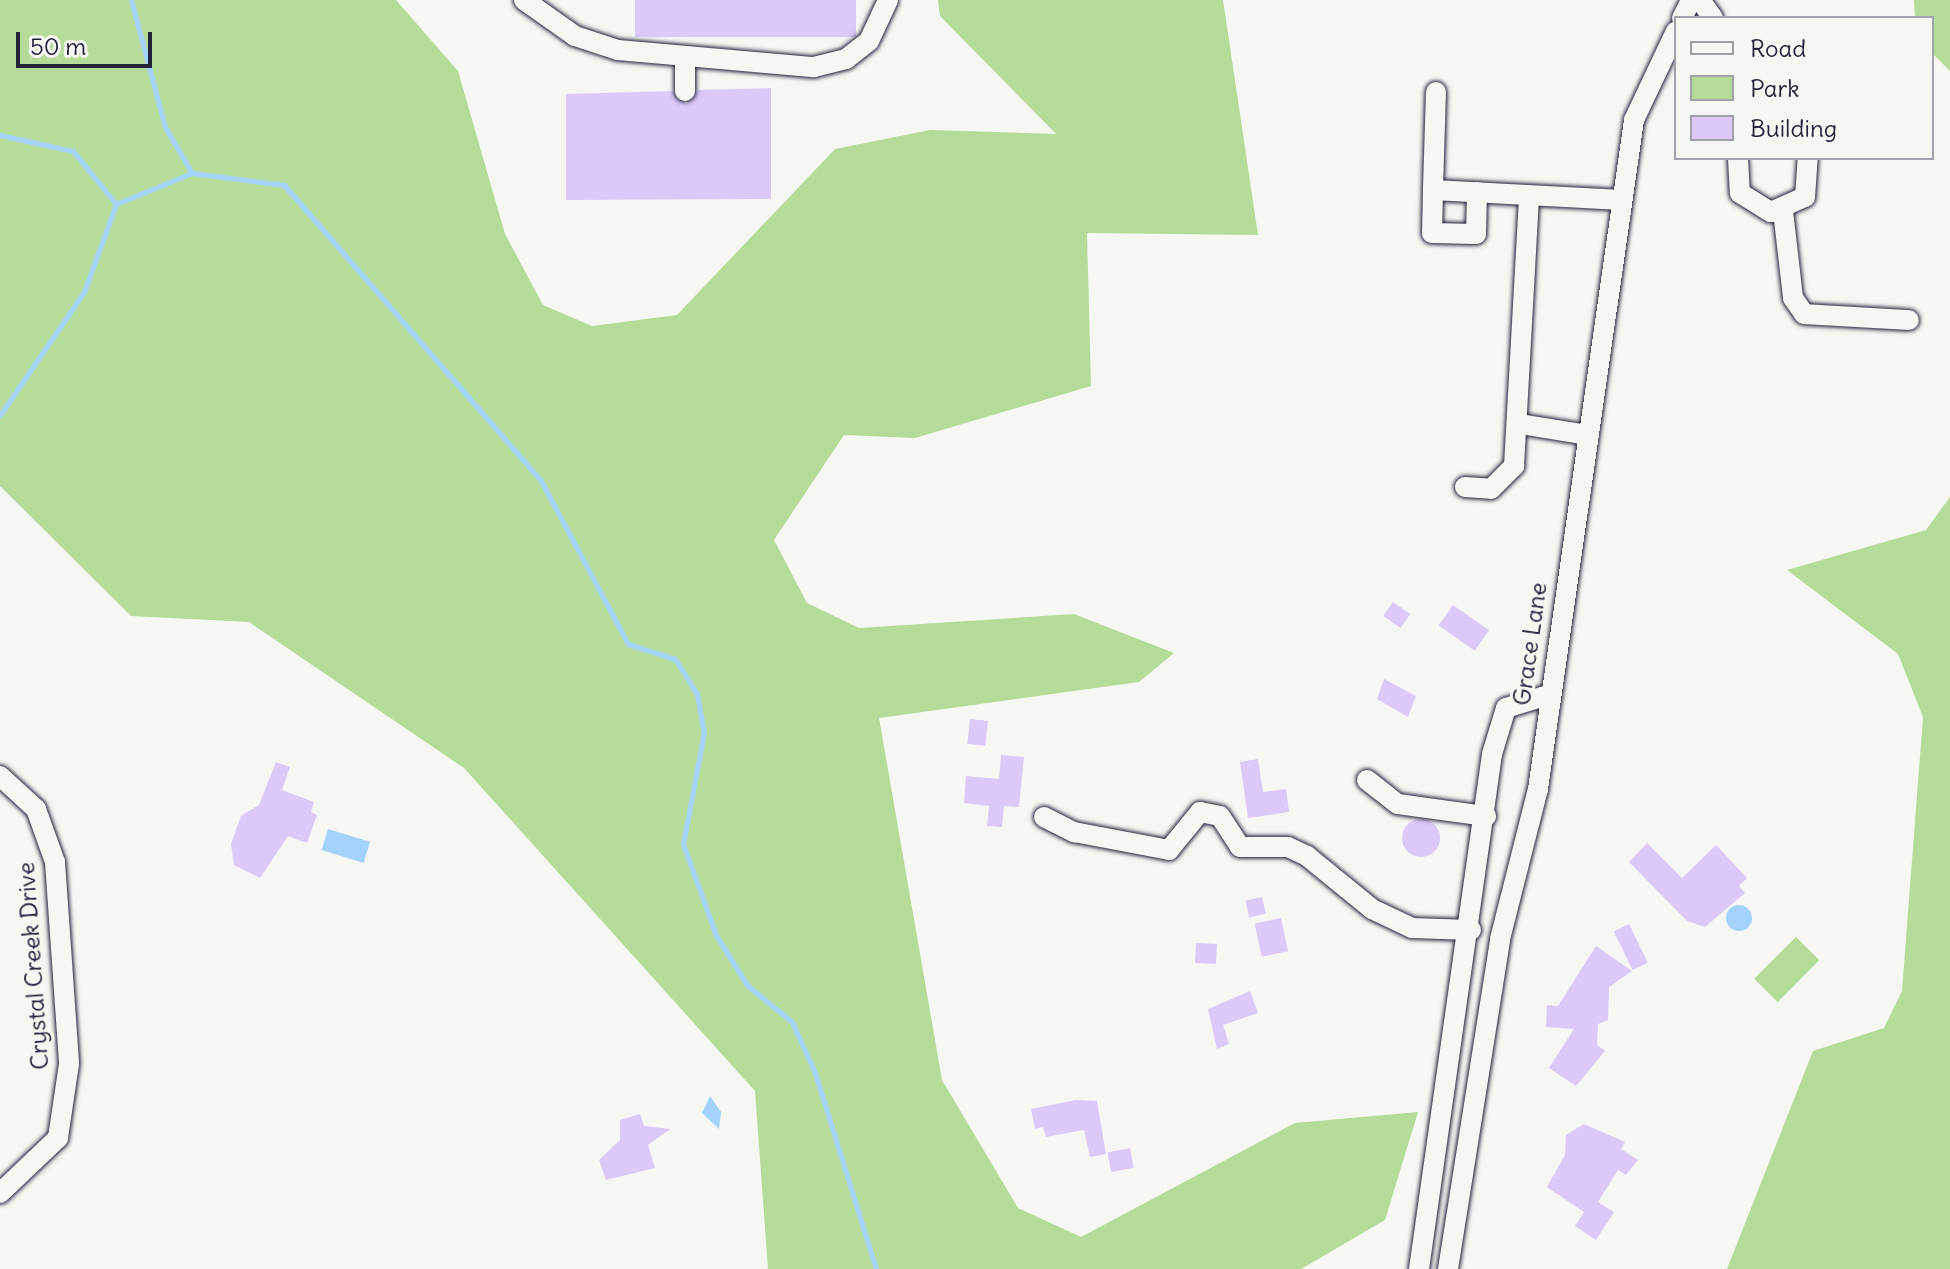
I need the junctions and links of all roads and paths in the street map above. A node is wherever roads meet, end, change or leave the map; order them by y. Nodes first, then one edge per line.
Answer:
1 (524, 0) edge
2 (888, 0) edge
3 (1674, 35) edge
4 (685, 57) junction
5 (685, 91) dead end
6 (1436, 92) dead end
7 (1738, 160) edge
8 (1808, 160) edge
9 (1433, 190) junction
10 (1477, 192) junction
11 (1529, 195) junction
12 (1622, 200) junction
13 (1783, 211) junction
14 (1909, 320) dead end
15 (1520, 424) junction
16 (1587, 435) junction
17 (1465, 487) dead end
18 (1548, 695) junction
19 (0, 776) edge
20 (1367, 780) dead end
21 (1486, 816) junction
22 (1044, 817) dead end
23 (1471, 930) junction
24 (0, 1193) edge
25 (1419, 1269) edge
26 (1448, 1269) edge

1 - 4 street
2 - 4 street
3 - 12 street, Grace Lane
4 - 5 street
6 - 9 street
7 - 13 street
8 - 13 street
9 - 10 street
9 - 10 street
10 - 11 street
11 - 12 street
11 - 15 street
12 - 16 street, Grace Lane
13 - 14 street
15 - 16 street
15 - 17 street
16 - 18 street, Grace Lane
18 - 21 street
18 - 26 street, Grace Lane
19 - 24 street, Crystal Creek Drive
20 - 21 street
21 - 23 street
22 - 23 street
23 - 25 street

